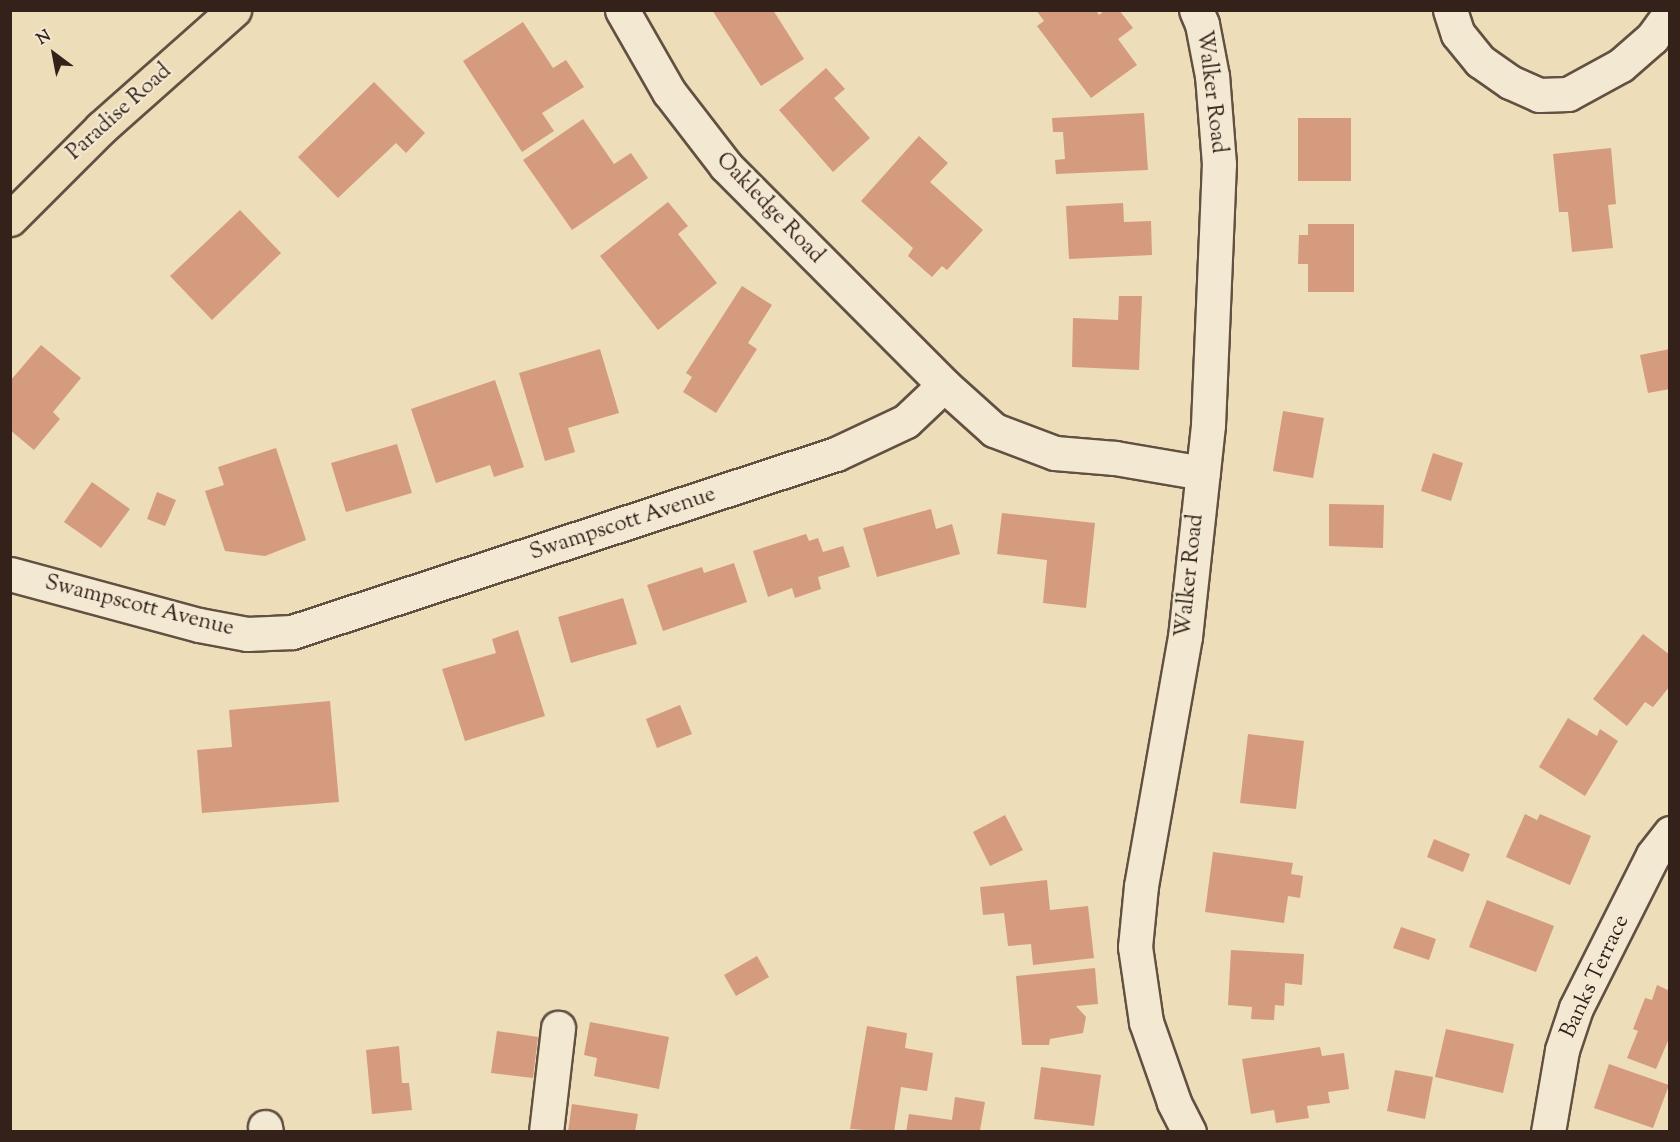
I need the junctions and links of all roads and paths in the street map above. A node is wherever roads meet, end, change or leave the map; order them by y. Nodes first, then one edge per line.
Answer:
1 (234, 10) edge
2 (622, 10) edge
3 (1196, 10) edge
4 (1450, 10) edge
5 (1670, 13) edge
6 (10, 219) edge
7 (944, 385) junction
8 (1203, 473) junction
9 (10, 574) edge
10 (1670, 833) edge
11 (558, 1028) dead end
12 (546, 1131) edge
13 (1189, 1131) edge
14 (1548, 1131) edge

1 - 6 highway, Paradise Road
2 - 7 street, Oakledge Road
3 - 8 street, Walker Road
4 - 5 street
7 - 8 street
7 - 9 street, Swampscott Avenue
8 - 13 street, Walker Road
10 - 14 street, Banks Terrace
11 - 12 street

